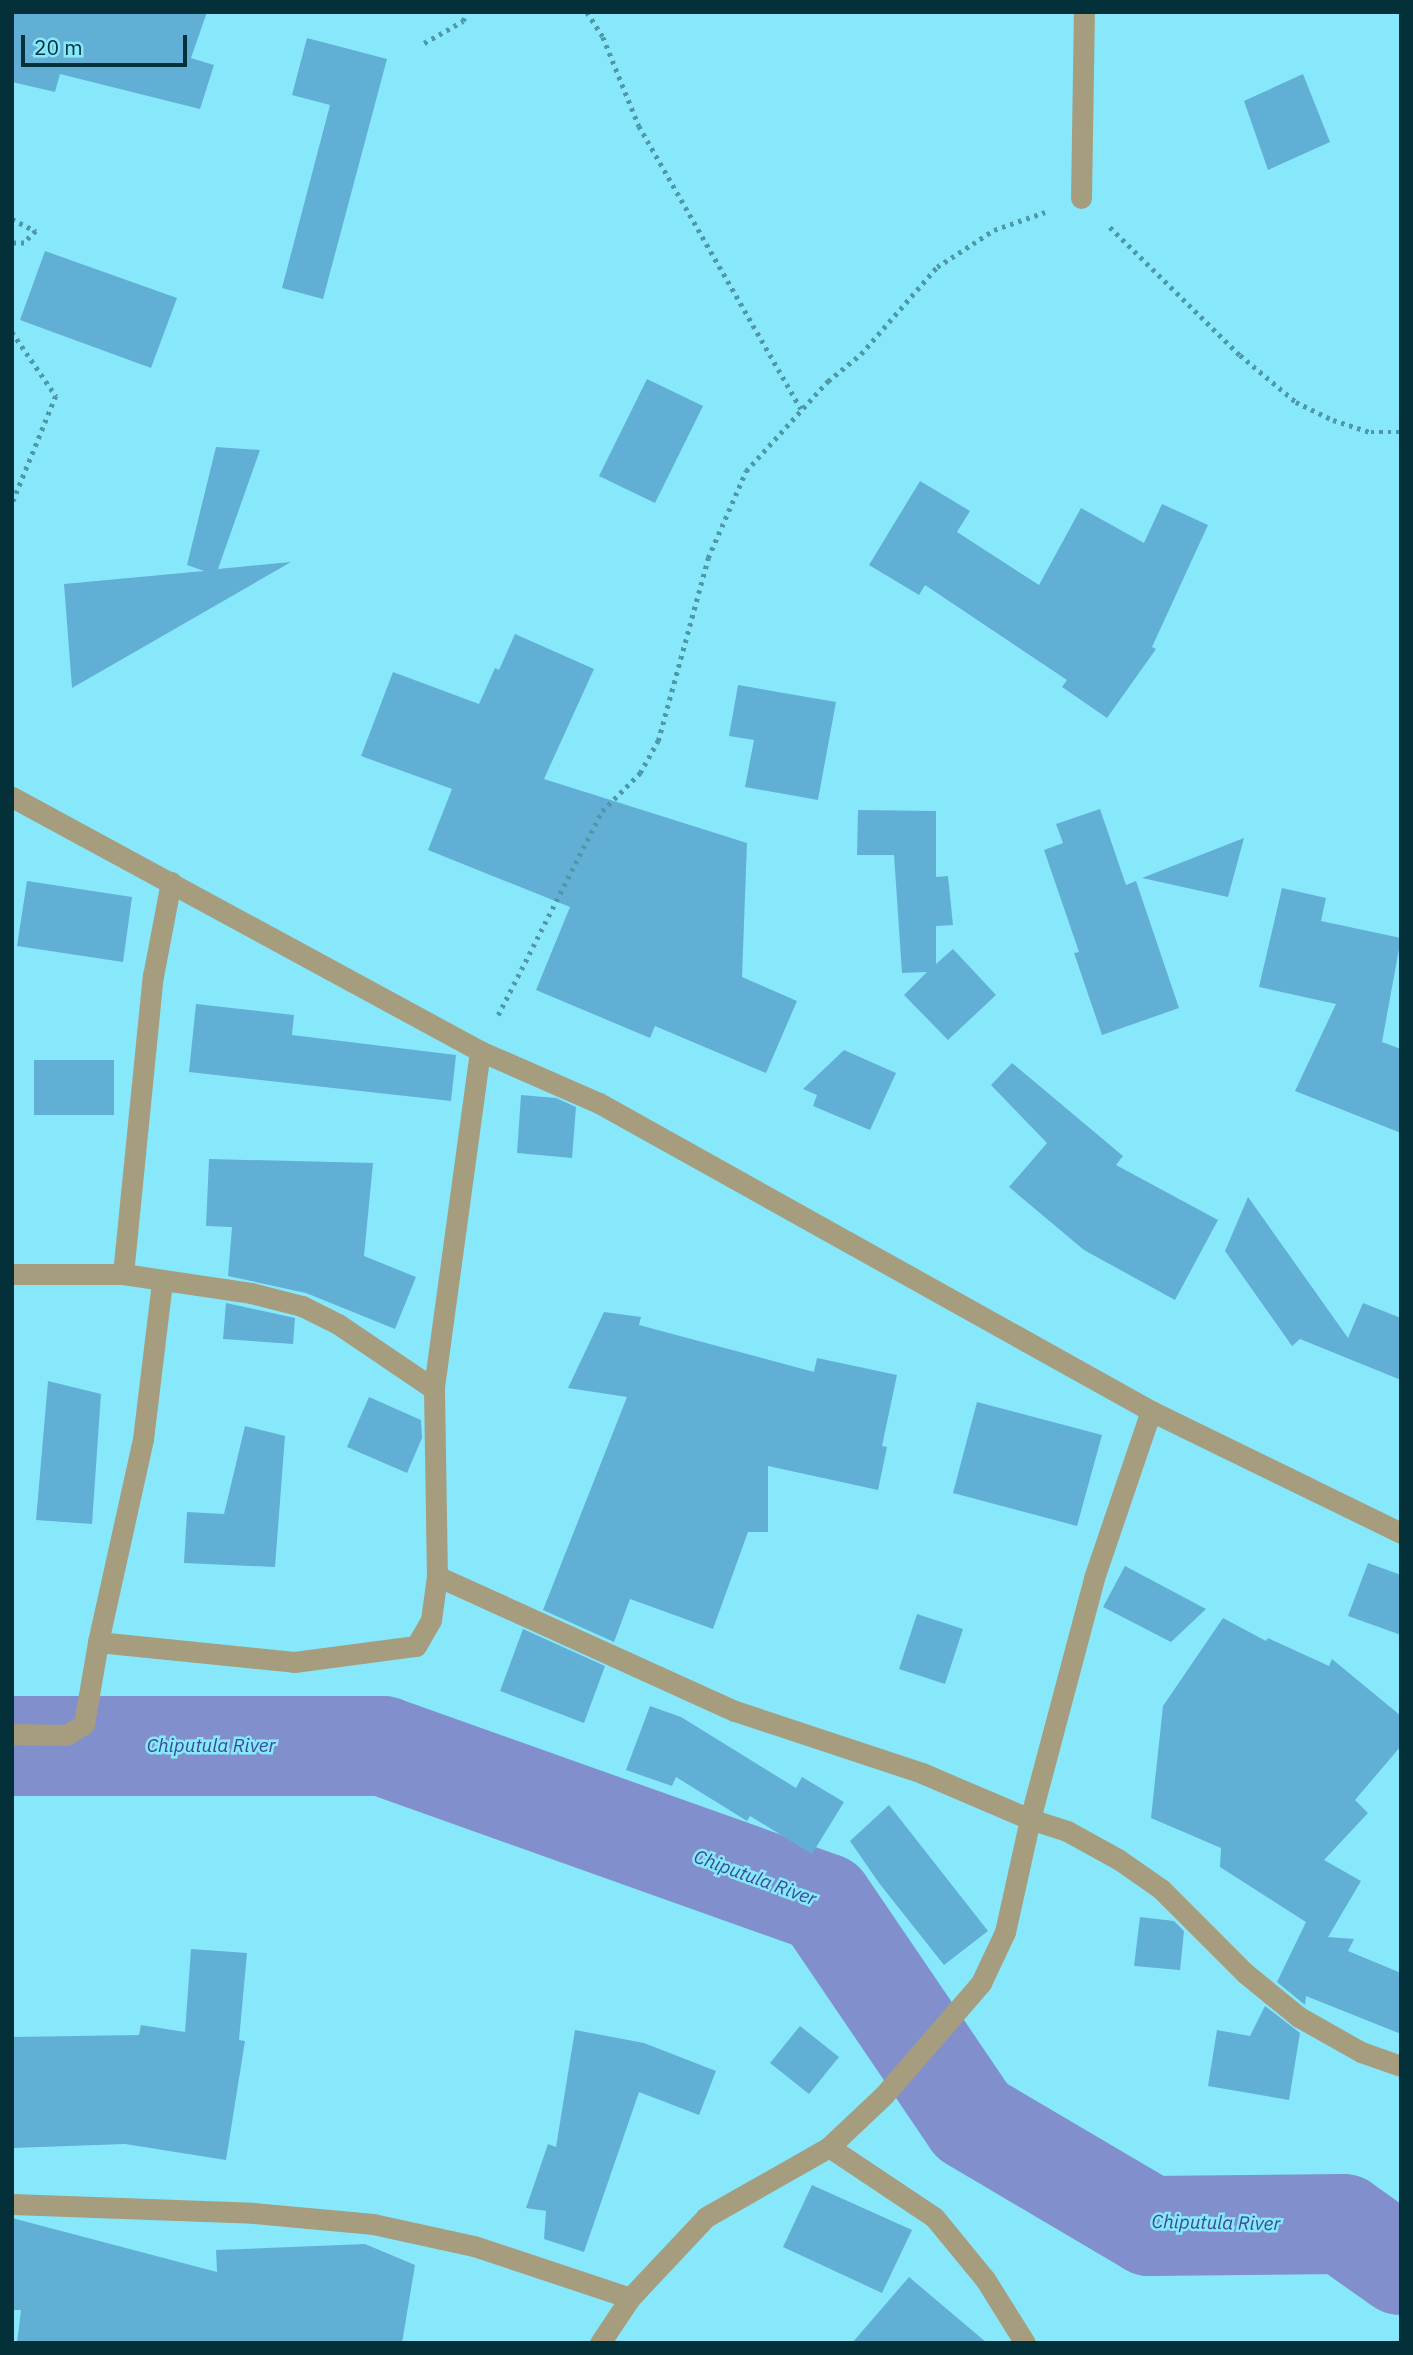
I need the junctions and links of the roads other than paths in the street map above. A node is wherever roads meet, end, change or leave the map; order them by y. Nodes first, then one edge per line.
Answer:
1 (1084, 12) edge
2 (1081, 198) road end
3 (12, 797) edge
4 (172, 882) junction
5 (480, 1051) junction
6 (12, 1274) edge
7 (123, 1274) junction
8 (162, 1281) junction
9 (434, 1389) junction
10 (1152, 1411) junction
11 (1401, 1533) edge
12 (437, 1576) junction
13 (98, 1642) junction
14 (12, 1734) edge
15 (1030, 1819) junction
16 (1401, 2066) edge
17 (829, 2147) junction
18 (12, 2204) edge
19 (630, 2298) junction
20 (600, 2343) edge
21 (1025, 2343) edge

1 - 2 street
3 - 4 street
4 - 5 street
4 - 7 street
5 - 9 street
5 - 10 street
6 - 7 street
7 - 8 street
8 - 9 street
8 - 13 street
9 - 12 street
10 - 11 street
10 - 15 street
12 - 13 street
12 - 15 street
13 - 14 street
15 - 16 street
15 - 17 street
17 - 19 street
17 - 21 street
18 - 19 street
19 - 20 street

